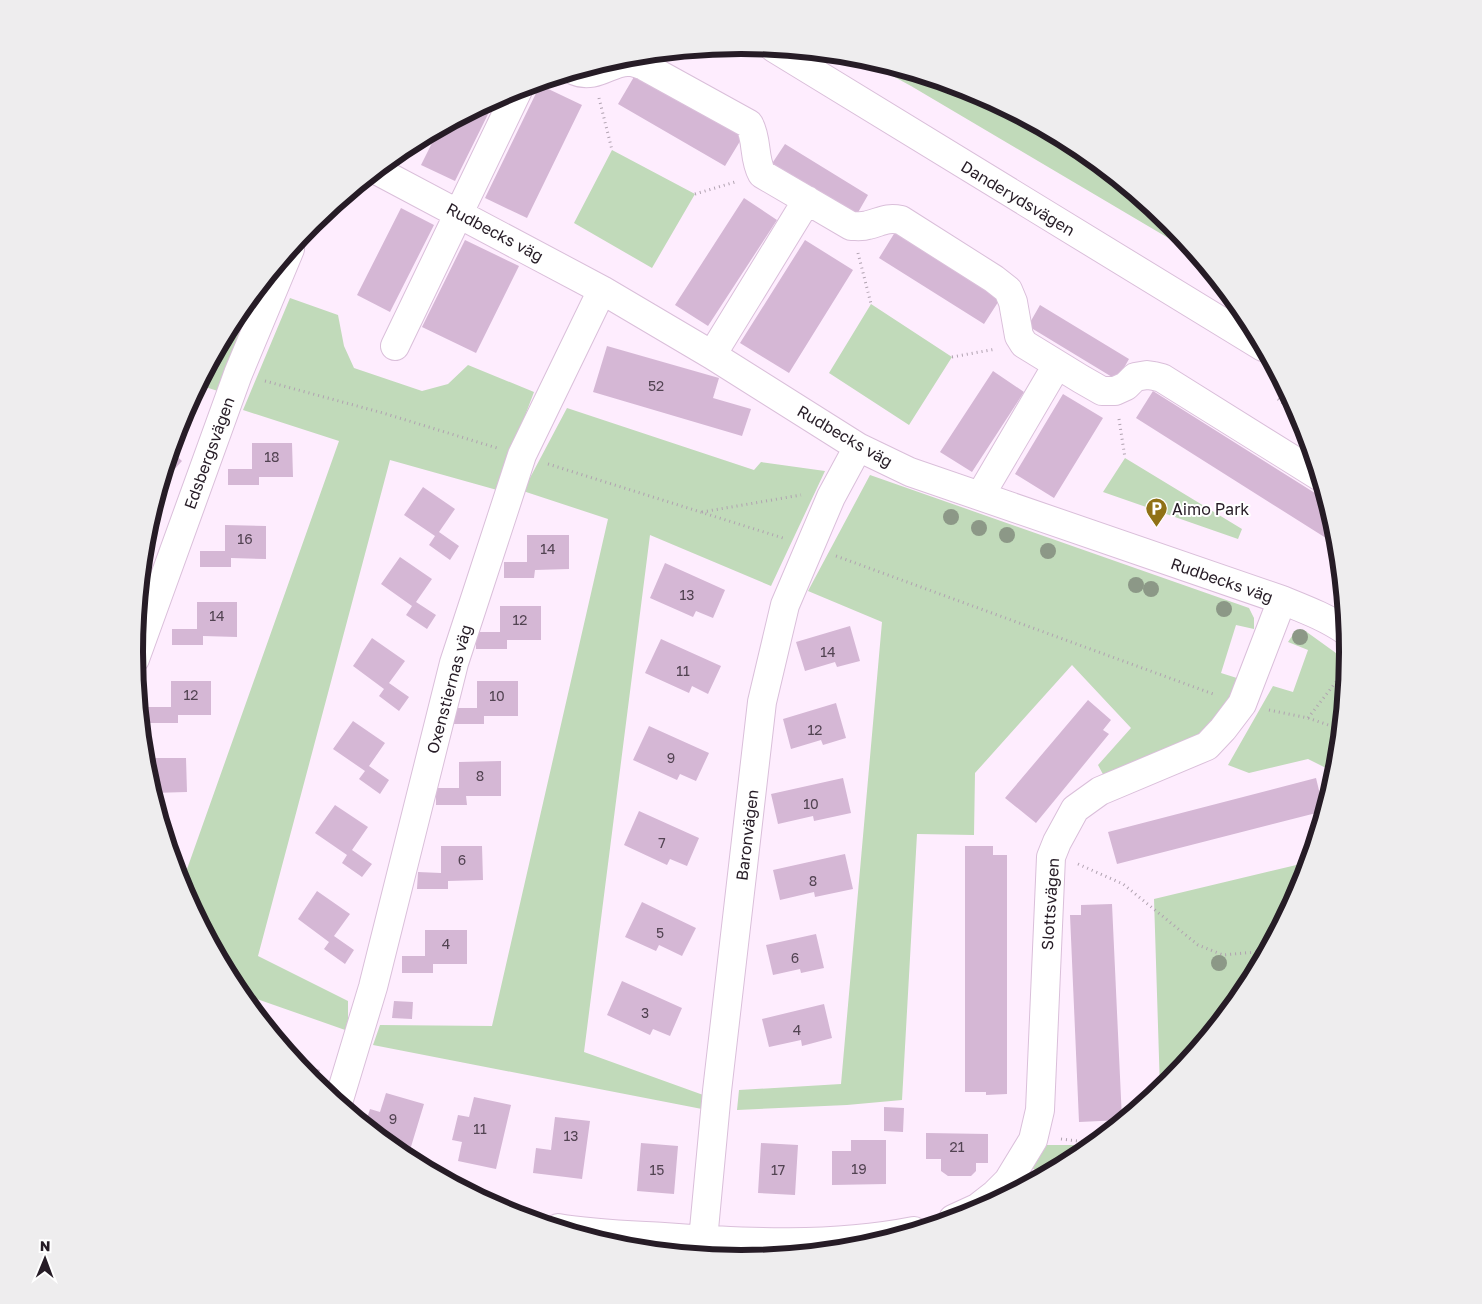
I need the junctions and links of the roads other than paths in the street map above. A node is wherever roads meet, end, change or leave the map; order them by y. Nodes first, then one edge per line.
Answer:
1 (787, 56) edge
2 (634, 63) edge
3 (513, 99) edge
4 (382, 173) edge
5 (807, 200) junction
6 (459, 213) junction
7 (282, 269) edge
8 (602, 290) junction
9 (1250, 339) edge
10 (395, 346) dead end
11 (712, 355) junction
12 (1057, 365) junction
13 (858, 448) junction
14 (1311, 471) edge
15 (980, 496) junction
16 (1282, 600) junction
17 (1338, 621) edge
18 (143, 636) edge
19 (340, 1096) edge
20 (995, 1194) edge
21 (593, 1232) edge
22 (860, 1239) edge
23 (703, 1240) junction

1 - 9 street, Danderydsvägen
2 - 5 street
3 - 6 street
4 - 6 street, Rudbecks väg
5 - 11 street
5 - 12 street
6 - 8 street, Rudbecks väg
6 - 10 street
7 - 18 street, Edsbergsvägen
8 - 11 street, Rudbecks väg
8 - 19 street, Oxenstiernas väg
11 - 13 street, Rudbecks väg
12 - 14 street
12 - 15 street
13 - 15 street, Rudbecks väg
13 - 23 street, Baronvägen
15 - 16 street, Rudbecks väg
16 - 17 street, Rudbecks väg
16 - 20 street, Slottsvägen
21 - 23 street
22 - 23 street

